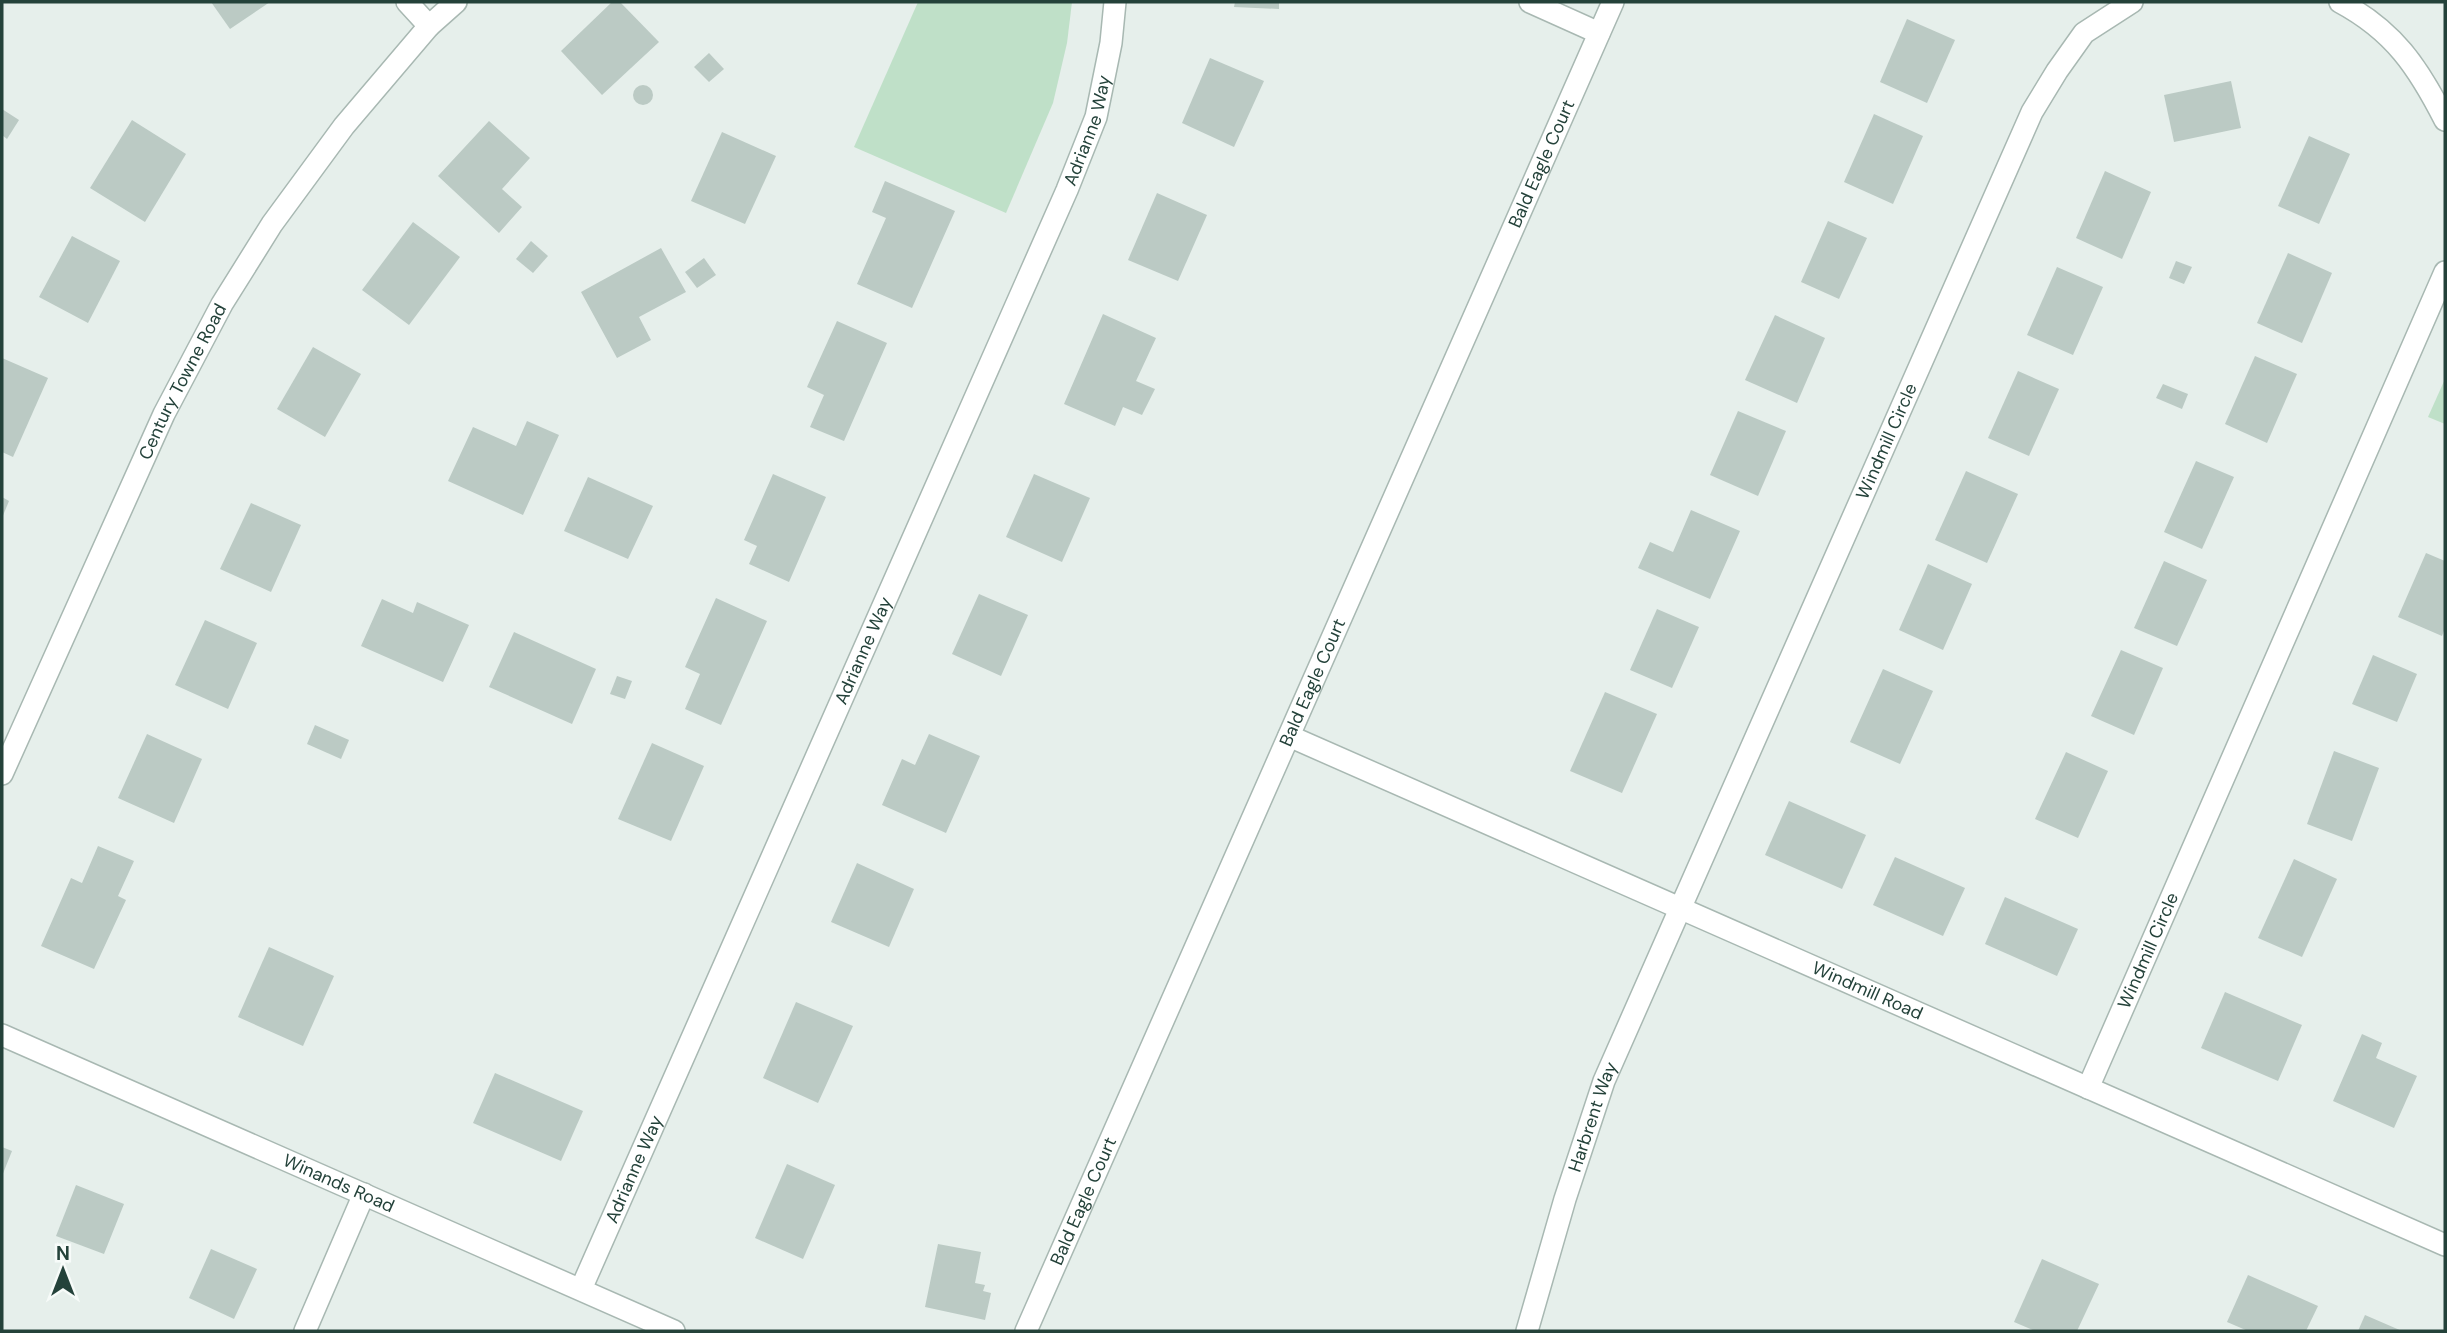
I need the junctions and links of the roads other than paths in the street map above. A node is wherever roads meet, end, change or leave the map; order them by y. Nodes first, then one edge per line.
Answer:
1 (407, 2) edge
2 (456, 2) edge
3 (1115, 2) edge
4 (1530, 2) edge
5 (1613, 2) edge
6 (2132, 2) edge
7 (2340, 2) edge
8 (429, 26) junction
9 (1599, 33) junction
10 (2445, 120) edge
11 (2445, 272) edge
12 (1289, 736) junction
13 (2, 774) edge
14 (1680, 909) junction
15 (2, 1035) edge
16 (2088, 1088) junction
17 (364, 1194) junction
18 (2445, 1245) edge
19 (581, 1289) junction
20 (305, 1331) edge
21 (674, 1331) edge
22 (1026, 1331) edge
23 (1527, 1331) edge

1 - 8 street
2 - 8 street, Century Towne Road
3 - 19 street, Adrianne Way
4 - 9 street
5 - 9 street, Bald Eagle Court
6 - 14 street, Windmill Circle
7 - 10 street
8 - 13 street, Century Towne Road
9 - 12 street, Bald Eagle Court
11 - 16 street, Windmill Circle
12 - 14 street, Windmill Road
12 - 22 street, Bald Eagle Court
14 - 16 street, Windmill Road
14 - 23 street, Harbrent Way
15 - 17 street, Winands Road
16 - 18 street, Windmill Road
17 - 19 street, Winands Road
17 - 20 street
19 - 21 street, Winands Road

